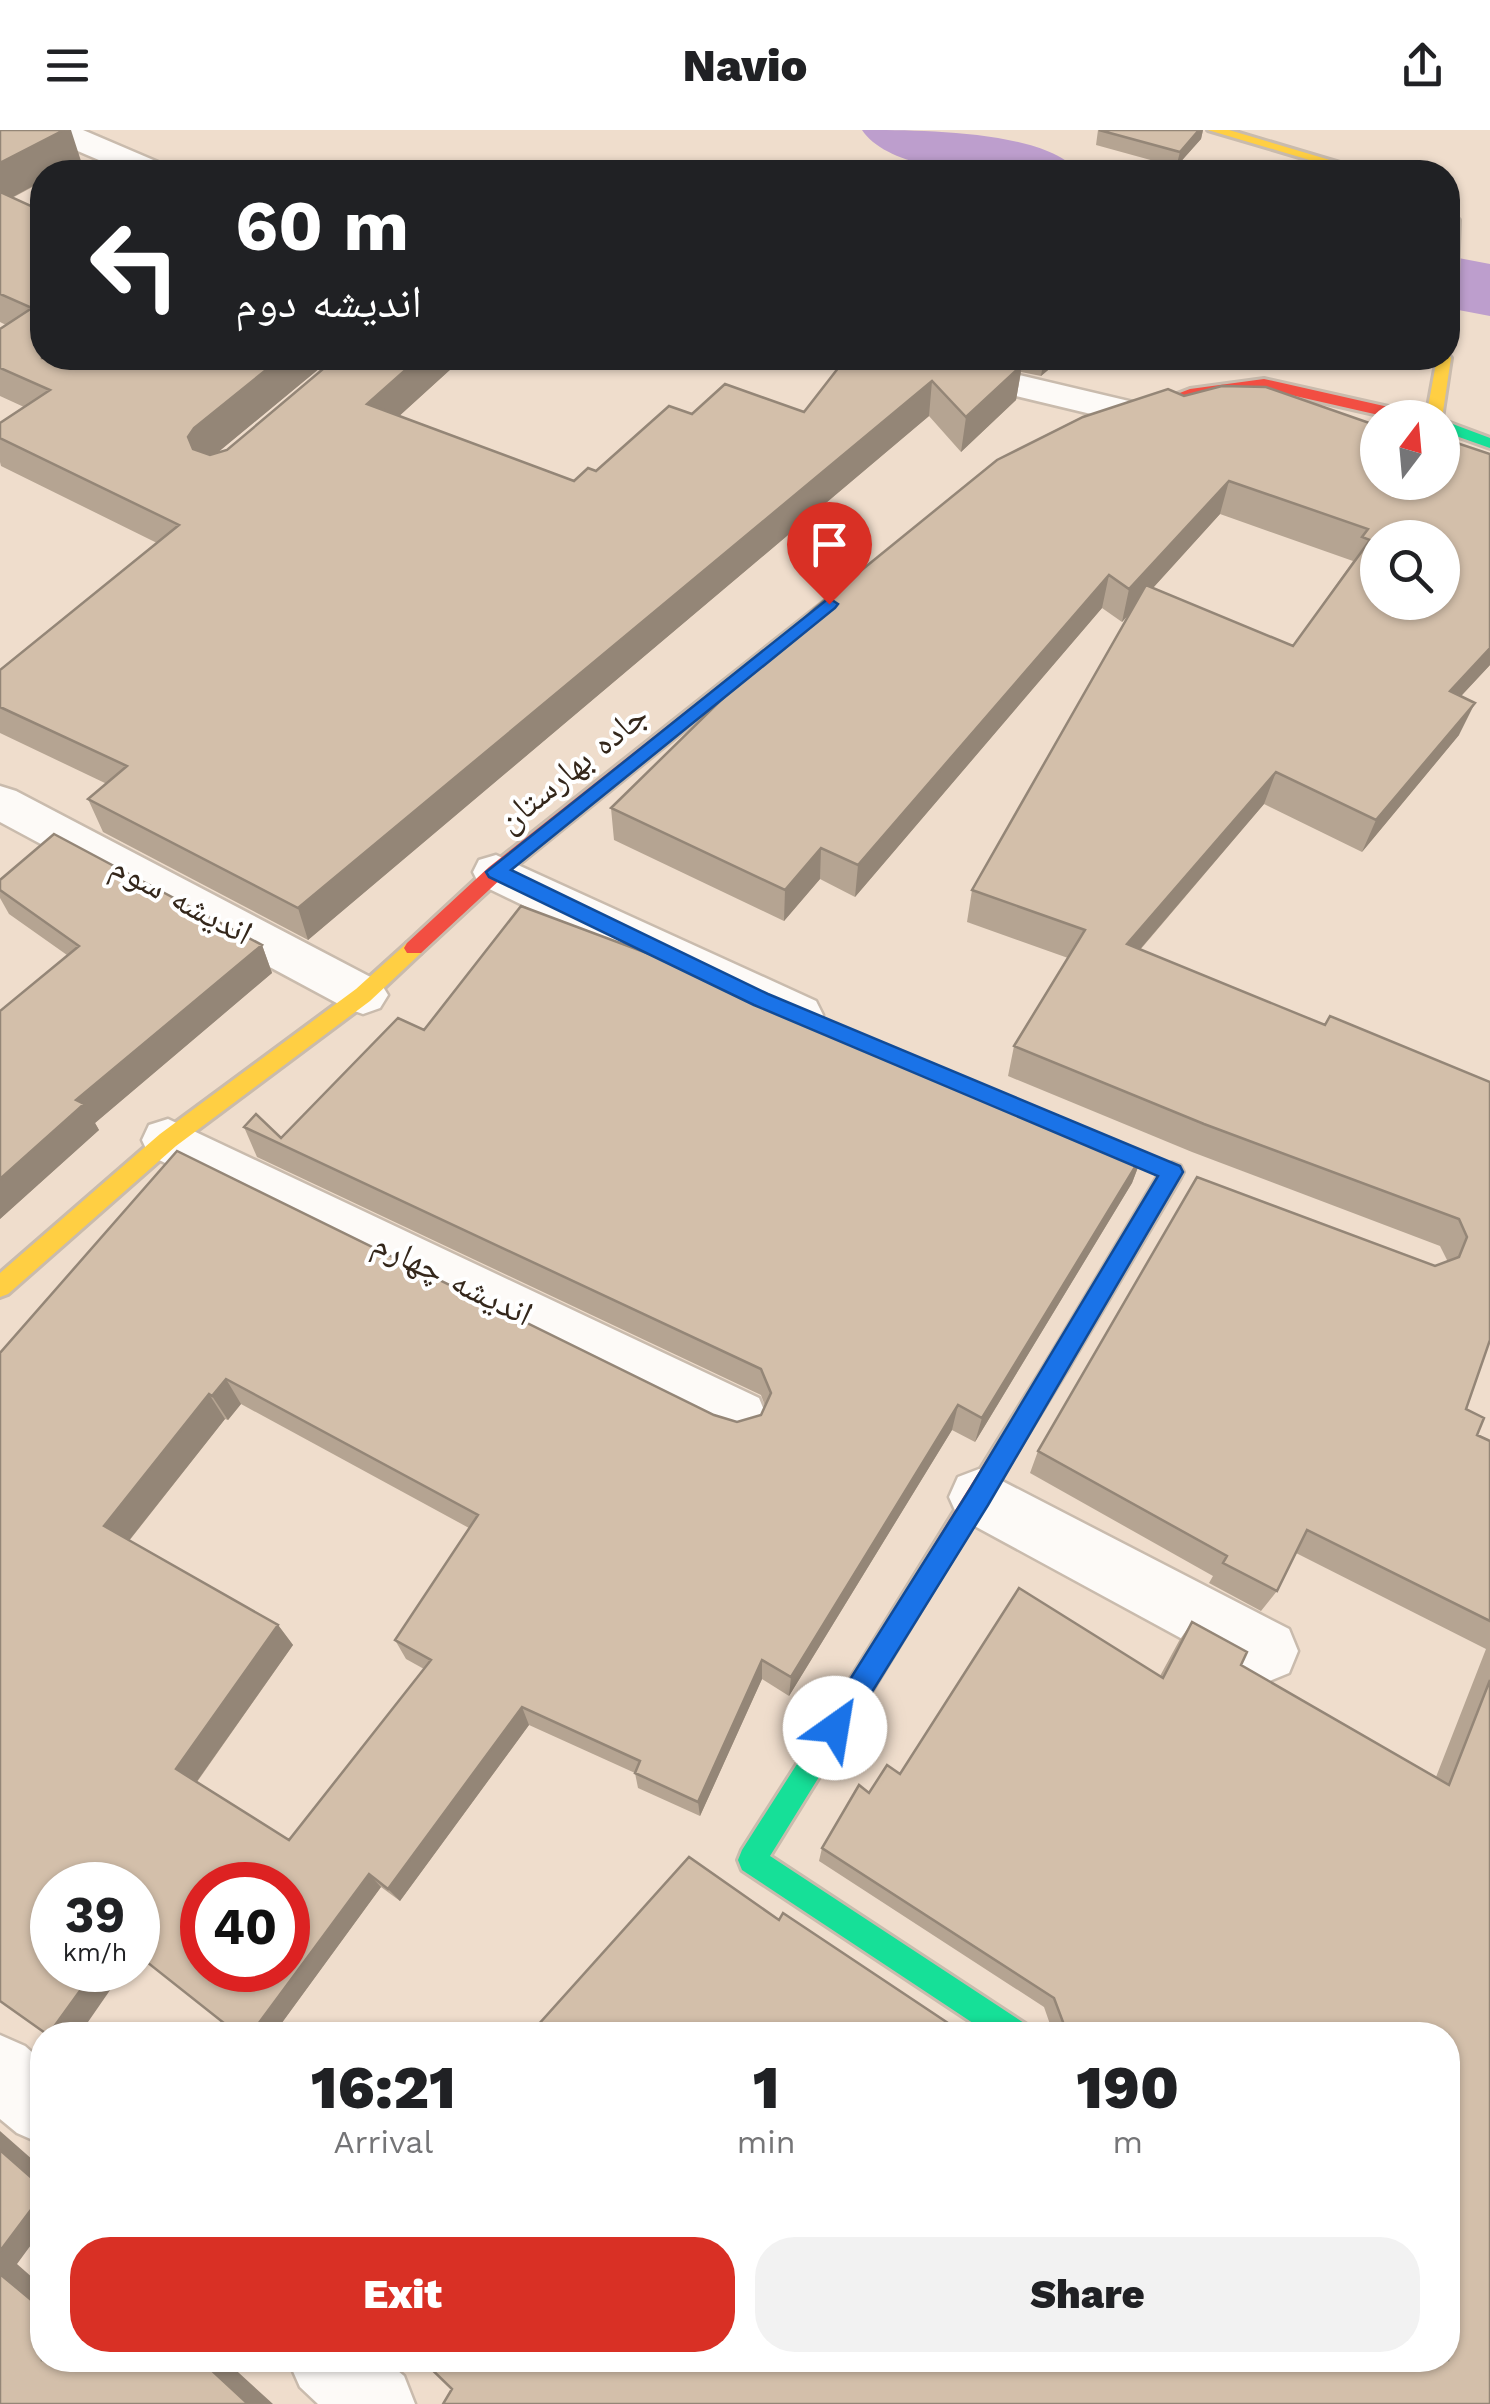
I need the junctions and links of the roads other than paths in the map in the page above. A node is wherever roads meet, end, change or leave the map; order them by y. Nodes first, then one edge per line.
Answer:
1 (56, 130) edge
2 (124, 130) edge
3 (1215, 130) edge
4 (1368, 143) dead end
5 (92, 148) junction
6 (122, 160) edge
7 (1316, 160) edge
8 (1362, 160) edge
9 (953, 370) edge
10 (1244, 370) edge
11 (1442, 370) edge
12 (1236, 384) junction
13 (1437, 400) edge
14 (1360, 405) edge
15 (1137, 414) junction
16 (1091, 428) edge
17 (1460, 432) edge
18 (1490, 443) edge
19 (844, 592) edge
20 (0, 802) edge
21 (496, 872) junction
22 (363, 995) junction
23 (832, 1029) edge
24 (168, 1140) junction
25 (1172, 1171) dead end
26 (0, 1287) edge
27 (738, 1416) dead end
28 (979, 1497) junction
29 (1267, 1651) dead end
30 (997, 2022) edge
31 (0, 2070) edge
32 (30, 2097) edge
33 (340, 2372) edge
34 (376, 2404) edge

1 - 5 street
2 - 5 street
3 - 7 street
4 - 8 street
5 - 6 street
9 - 15 street
10 - 12 street
11 - 13 street
12 - 14 street
12 - 15 street
15 - 16 street
17 - 18 street
19 - 21 street, جاده بهارستان
20 - 22 street, اندیشه سوم
21 - 22 street, جاده بهارستان
21 - 23 street
22 - 24 street, جاده بهارستان
24 - 26 street, جاده بهارستان
24 - 27 street, اندیشه چهارم
25 - 28 street
28 - 29 street
28 - 30 street
31 - 32 street
33 - 34 street

